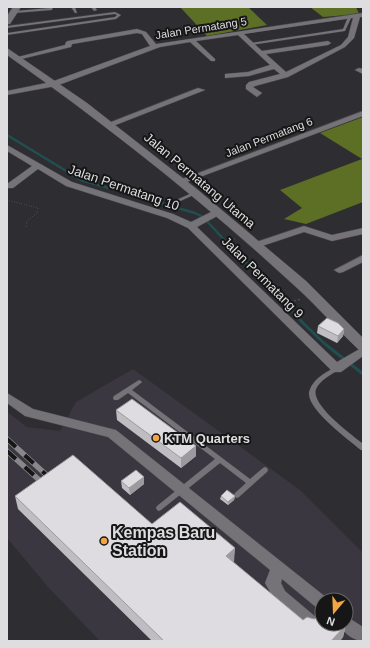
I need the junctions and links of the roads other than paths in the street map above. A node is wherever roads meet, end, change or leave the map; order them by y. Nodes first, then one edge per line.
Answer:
1 (27, 7) edge
2 (51, 7) edge
3 (73, 7) edge
4 (360, 7) edge
5 (18, 10) edge
6 (76, 12) dead end
7 (361, 15) edge
8 (349, 18) junction
9 (7, 22) edge
10 (7, 27) edge
11 (239, 33) junction
12 (7, 34) edge
13 (192, 41) junction
14 (328, 43) dead end
15 (251, 44) junction
16 (155, 46) junction
17 (7, 51) edge
18 (261, 53) junction
19 (17, 58) junction
20 (213, 60) dead end
21 (274, 66) junction
22 (285, 74) junction
23 (228, 76) dead end
24 (53, 84) junction
25 (201, 90) dead end
26 (7, 93) edge
27 (257, 95) dead end
28 (363, 113) edge
29 (110, 124) junction
30 (7, 147) edge
31 (37, 166) junction
32 (182, 181) junction
33 (10, 186) dead end
34 (197, 193) junction
35 (174, 202) dead end
36 (214, 214) junction
37 (193, 225) junction
38 (363, 231) edge
39 (256, 245) junction
40 (363, 258) edge
41 (338, 270) dead end
42 (363, 346) edge
43 (359, 354) edge
44 (339, 368) junction
45 (139, 382) dead end
46 (128, 390) junction
47 (7, 397) edge
48 (116, 398) dead end
49 (363, 448) edge
50 (220, 459) junction
51 (265, 470) dead end
52 (251, 483) junction
53 (183, 490) junction
54 (237, 495) dead end
55 (159, 508) dead end
56 (279, 567) junction
57 (314, 596) edge
58 (311, 623) edge
59 (354, 630) edge
60 (363, 637) edge

1 - 5 lane
2 - 5 lane
3 - 6 lane
4 - 7 street
5 - 9 street
7 - 8 street, Jalan Permatang 5
7 - 22 street
8 - 11 street, Jalan Permatang 5
8 - 15 lane
10 - 12 lane
11 - 13 street, Jalan Permatang 5
11 - 15 street
13 - 16 street, Jalan Permatang 5
13 - 20 street
14 - 18 street
15 - 18 street
16 - 19 street
16 - 24 street, Jalan Permatang 5
17 - 19 street, Jalan Permatang Utama
18 - 21 street
19 - 24 street, Jalan Permatang Utama
21 - 22 street
21 - 23 street
22 - 27 street
24 - 26 street, Jalan Permatang 5
24 - 29 street, Jalan Permatang Utama
25 - 29 street
28 - 32 street, Jalan Permatang 6
29 - 32 street, Jalan Permatang Utama
30 - 31 street, Jalan Permatang 10
31 - 33 street
31 - 37 street, Jalan Permatang 10
32 - 34 street, Jalan Permatang Utama
34 - 35 lane
34 - 36 street, Jalan Permatang Utama
36 - 37 street
36 - 39 street, Jalan Permatang Utama
37 - 44 street, Jalan Permatang 9
38 - 39 street
39 - 42 street, Jalan Permatang Utama
40 - 41 street
43 - 44 street
44 - 49 lane
45 - 46 lane
46 - 48 lane
46 - 50 lane
47 - 53 street
50 - 52 lane
50 - 53 lane
51 - 52 lane
52 - 54 lane
53 - 55 lane
53 - 56 street
56 - 57 street
56 - 58 street
59 - 60 street

